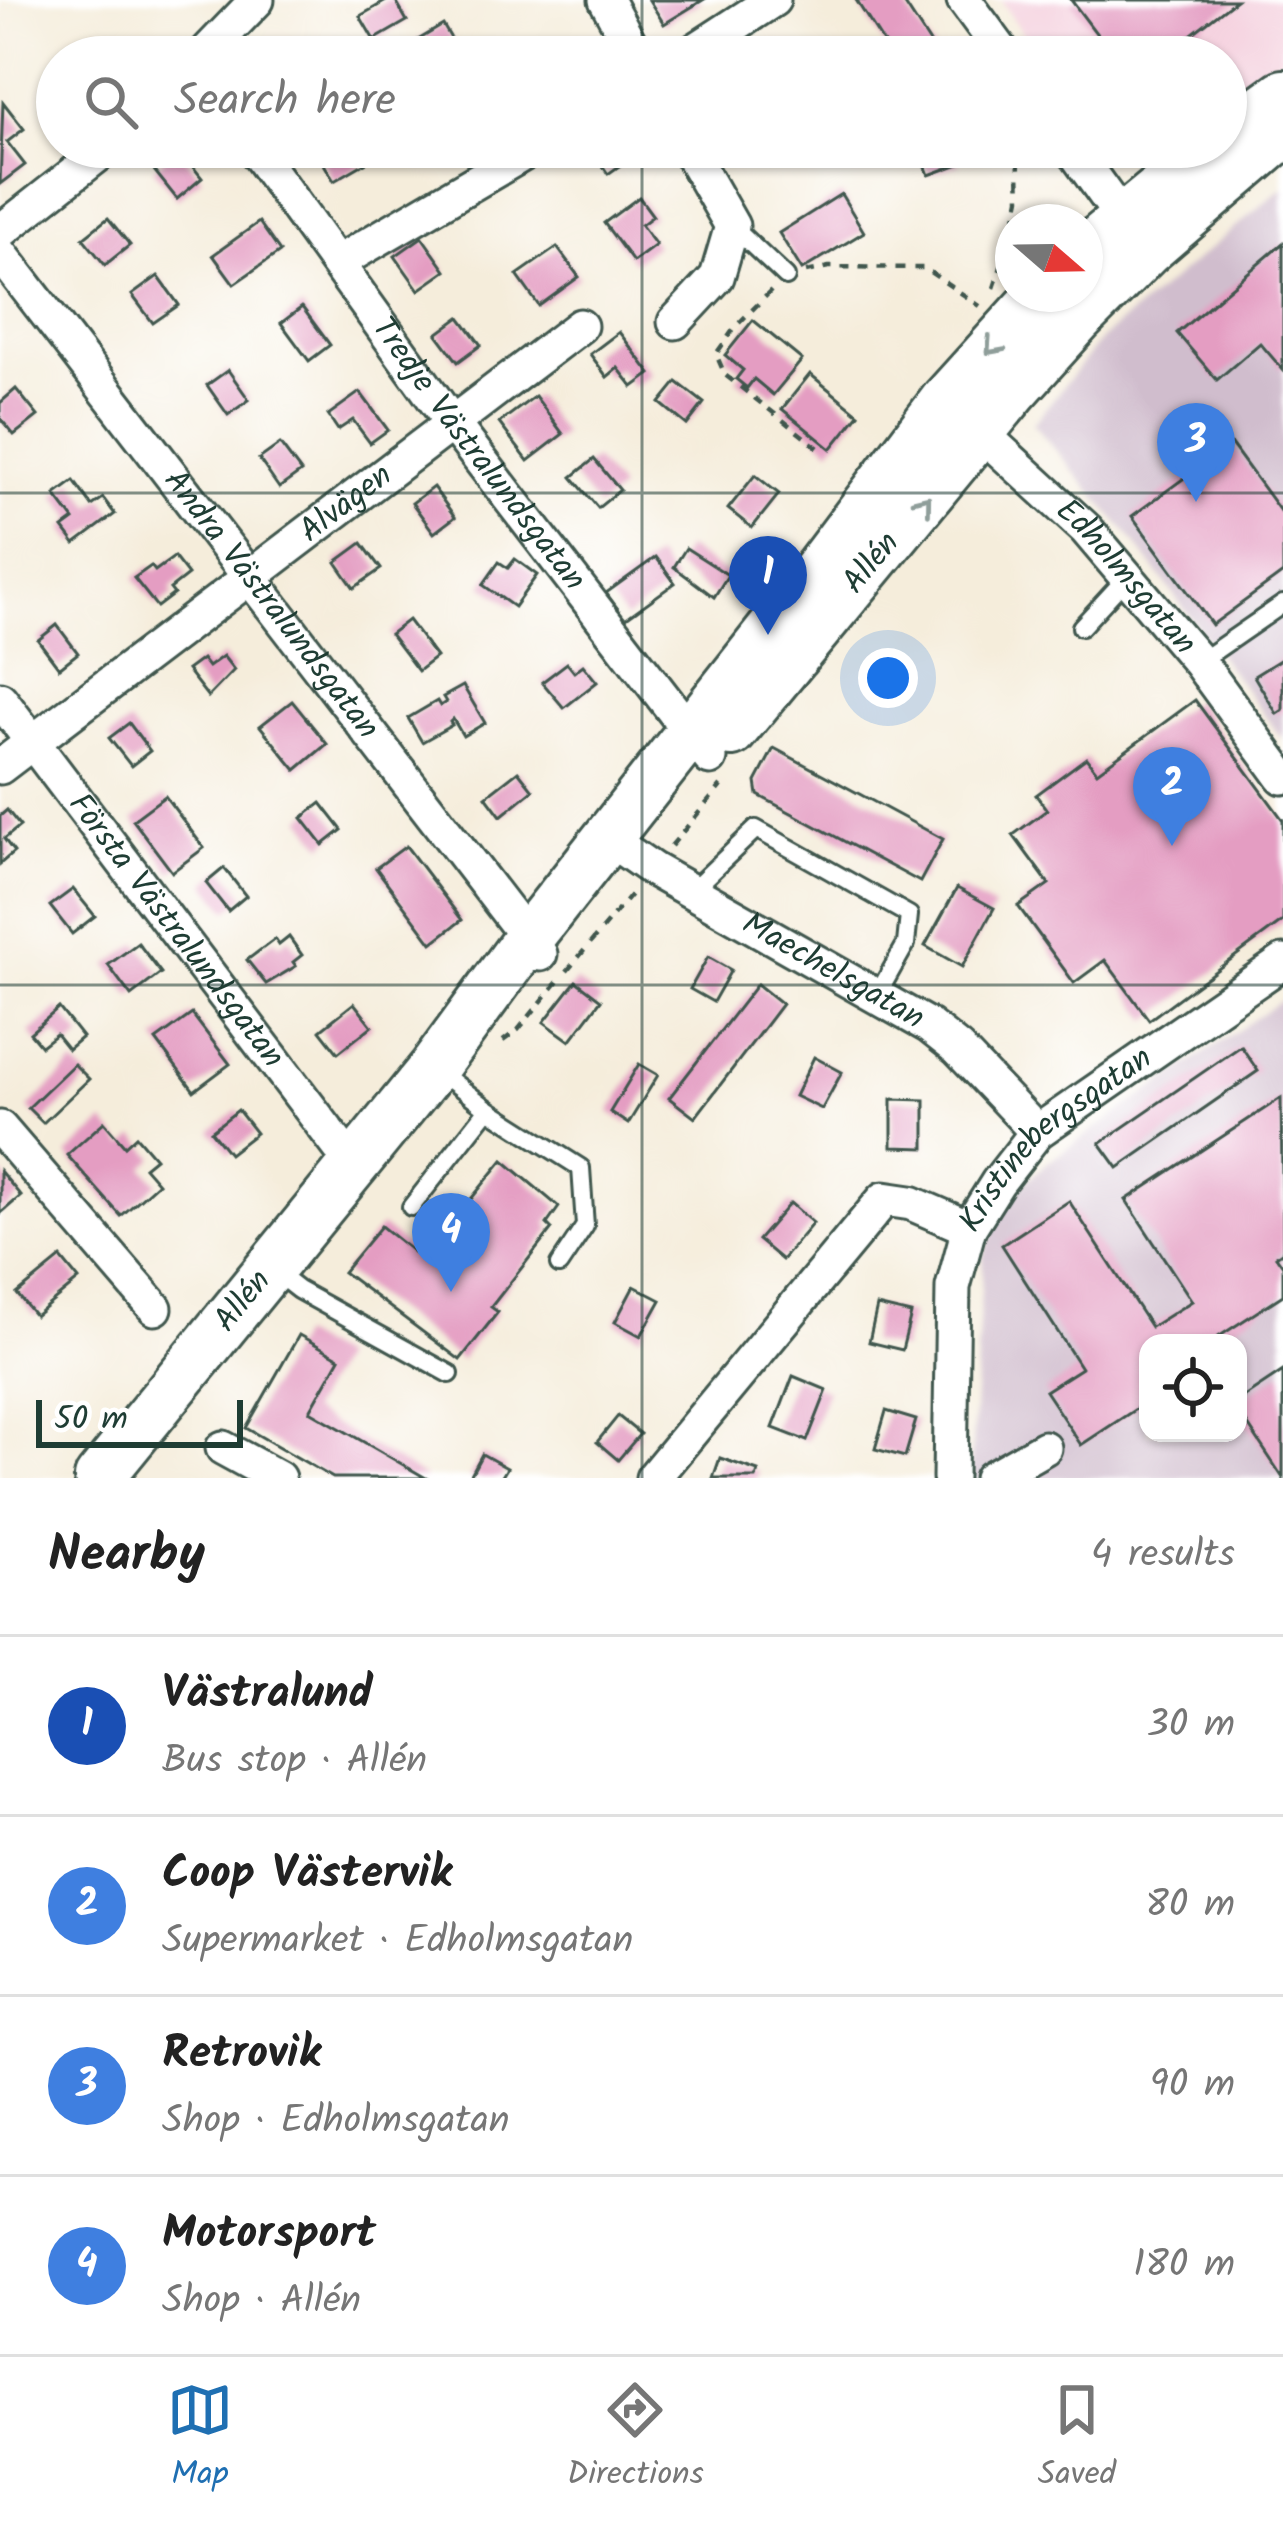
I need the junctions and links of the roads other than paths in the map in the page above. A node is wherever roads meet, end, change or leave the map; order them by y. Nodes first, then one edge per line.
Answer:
1 (257, 0) edge
2 (606, 0) edge
3 (773, 0) edge
4 (964, 0) edge
5 (222, 36) edge
6 (626, 36) edge
7 (717, 36) edge
8 (991, 36) edge
9 (1283, 94) edge
10 (1247, 120) edge
11 (1283, 134) edge
12 (1247, 159) edge
13 (81, 168) edge
14 (268, 168) edge
15 (499, 168) edge
16 (699, 168) edge
17 (1086, 168) edge
18 (1193, 168) edge
19 (1233, 168) edge
20 (732, 226) junction
21 (0, 232) edge
22 (1135, 235) junction
23 (1103, 245) edge
24 (0, 253) edge
25 (337, 263) junction
26 (786, 277) road end
27 (1025, 312) edge
28 (675, 322) dead end
29 (580, 326) dead end
30 (945, 400) junction
31 (451, 422) junction
32 (981, 432) junction
33 (250, 576) junction
34 (1127, 577) junction
35 (1283, 604) edge
36 (1082, 627) dead end
37 (1199, 662) junction
38 (0, 699) edge
39 (33, 742) junction
40 (710, 756) junction
41 (0, 767) edge
42 (1283, 777) edge
43 (629, 854) junction
44 (691, 891) junction
45 (534, 948) junction
46 (1283, 962) edge
47 (877, 997) junction
48 (434, 1067) junction
49 (488, 1108) junction
50 (0, 1127) edge
51 (1037, 1132) junction
52 (353, 1165) junction
53 (411, 1207) dead end
54 (969, 1228) junction
55 (559, 1265) dead end
56 (270, 1268) junction
57 (155, 1308) dead end
58 (450, 1374) dead end
59 (223, 1448) dead end
60 (1044, 1448) dead end
61 (100, 1478) edge
62 (278, 1478) edge
63 (653, 1478) edge
64 (950, 1478) edge
65 (991, 1478) edge

1 - 5 street
2 - 6 street
3 - 7 street
4 - 8 street
9 - 10 main road
11 - 12 main road, Allén
13 - 21 street
14 - 25 street, Tredje Västralundsgatan
15 - 25 street
16 - 20 street
17 - 22 street
18 - 22 main road, Allén
19 - 22 main road, Allén
20 - 26 lane
20 - 28 street
22 - 23 main road, Allén
22 - 32 main road, Allén
24 - 33 street, Andra Västralundsgatan
25 - 31 street, Tredje Västralundsgatan
27 -> 30 main road, Allén
29 - 31 street, Alvägen
30 - 32 street, Edholmsgatan
30 - 40 main road, Allén
31 - 33 street, Alvägen
31 - 40 street, Tredje Västralundsgatan
32 - 34 street, Edholmsgatan
40 -> 32 main road, Allén
33 - 39 street, Alvägen
33 - 45 street, Andra Västralundsgatan
34 - 36 lane
34 - 37 street, Edholmsgatan
35 - 37 lane
37 - 42 street, Edholmsgatan
38 - 39 street, Första Västralundsgatan
39 - 41 street, Alvägen
39 - 52 street, Första Västralundsgatan
40 - 43 main road, Allén
43 - 44 street, Maechelsgatan
43 - 45 main road, Allén
44 - 47 street, Maechelsgatan
44 - 47 lane
45 - 48 main road, Allén
46 - 51 street, Kristinebergsgatan
47 - 51 street, Maechelsgatan
48 - 49 lane
48 - 52 main road, Allén
49 - 53 lane
49 - 55 lane
50 - 57 street
51 - 54 street, Kristinebergsgatan
52 - 56 main road, Allén
54 - 63 street, Kristinebergsgatan
54 - 64 street
56 - 58 lane
56 - 61 main road, Allén
59 - 62 street
60 - 65 street

